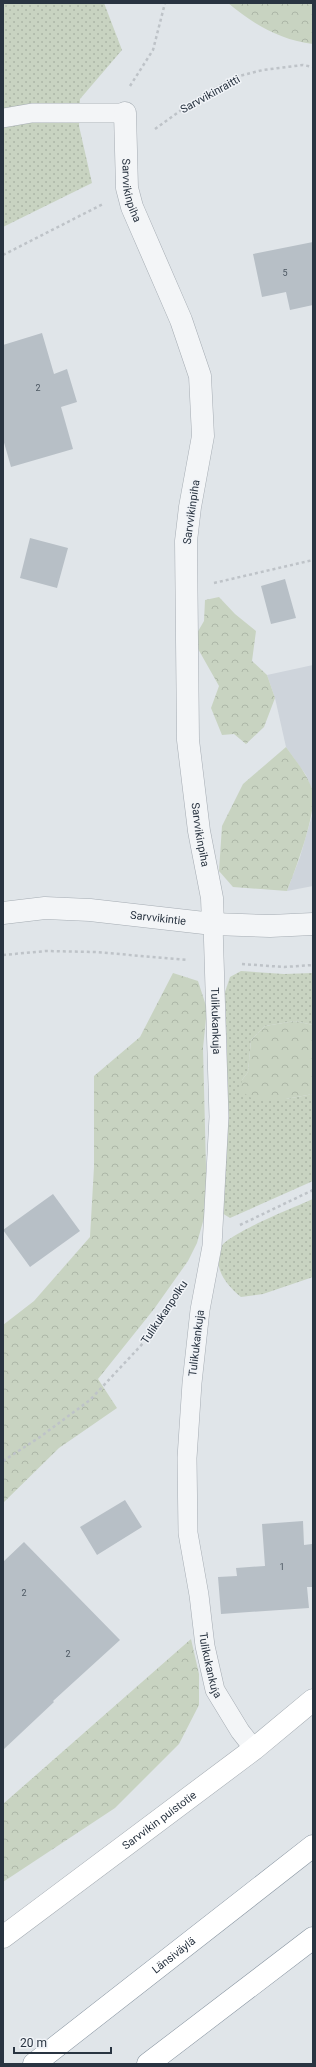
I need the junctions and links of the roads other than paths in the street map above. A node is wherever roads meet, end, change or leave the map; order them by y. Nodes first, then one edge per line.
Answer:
1 (125, 113) joint
2 (3, 118) edge
3 (3, 913) edge
4 (213, 924) junction
5 (313, 924) edge
6 (313, 1700) edge
7 (254, 1749) junction
8 (313, 1846) edge
9 (3, 1937) edge
10 (313, 1938) edge
11 (34, 2064) edge
12 (148, 2064) edge

1 - 2 lane
1 - 4 street, Sarvvikinpiha
3 - 4 street, Sarvvikintie
4 - 5 street, Sarvvikintie
4 - 7 lane, Tulikukankuja
6 - 7 main road, Sarvvikin puistotie
7 - 9 main road, Sarvvikin puistotie
8 - 11 main road, Länsiväylä
10 - 12 main road

